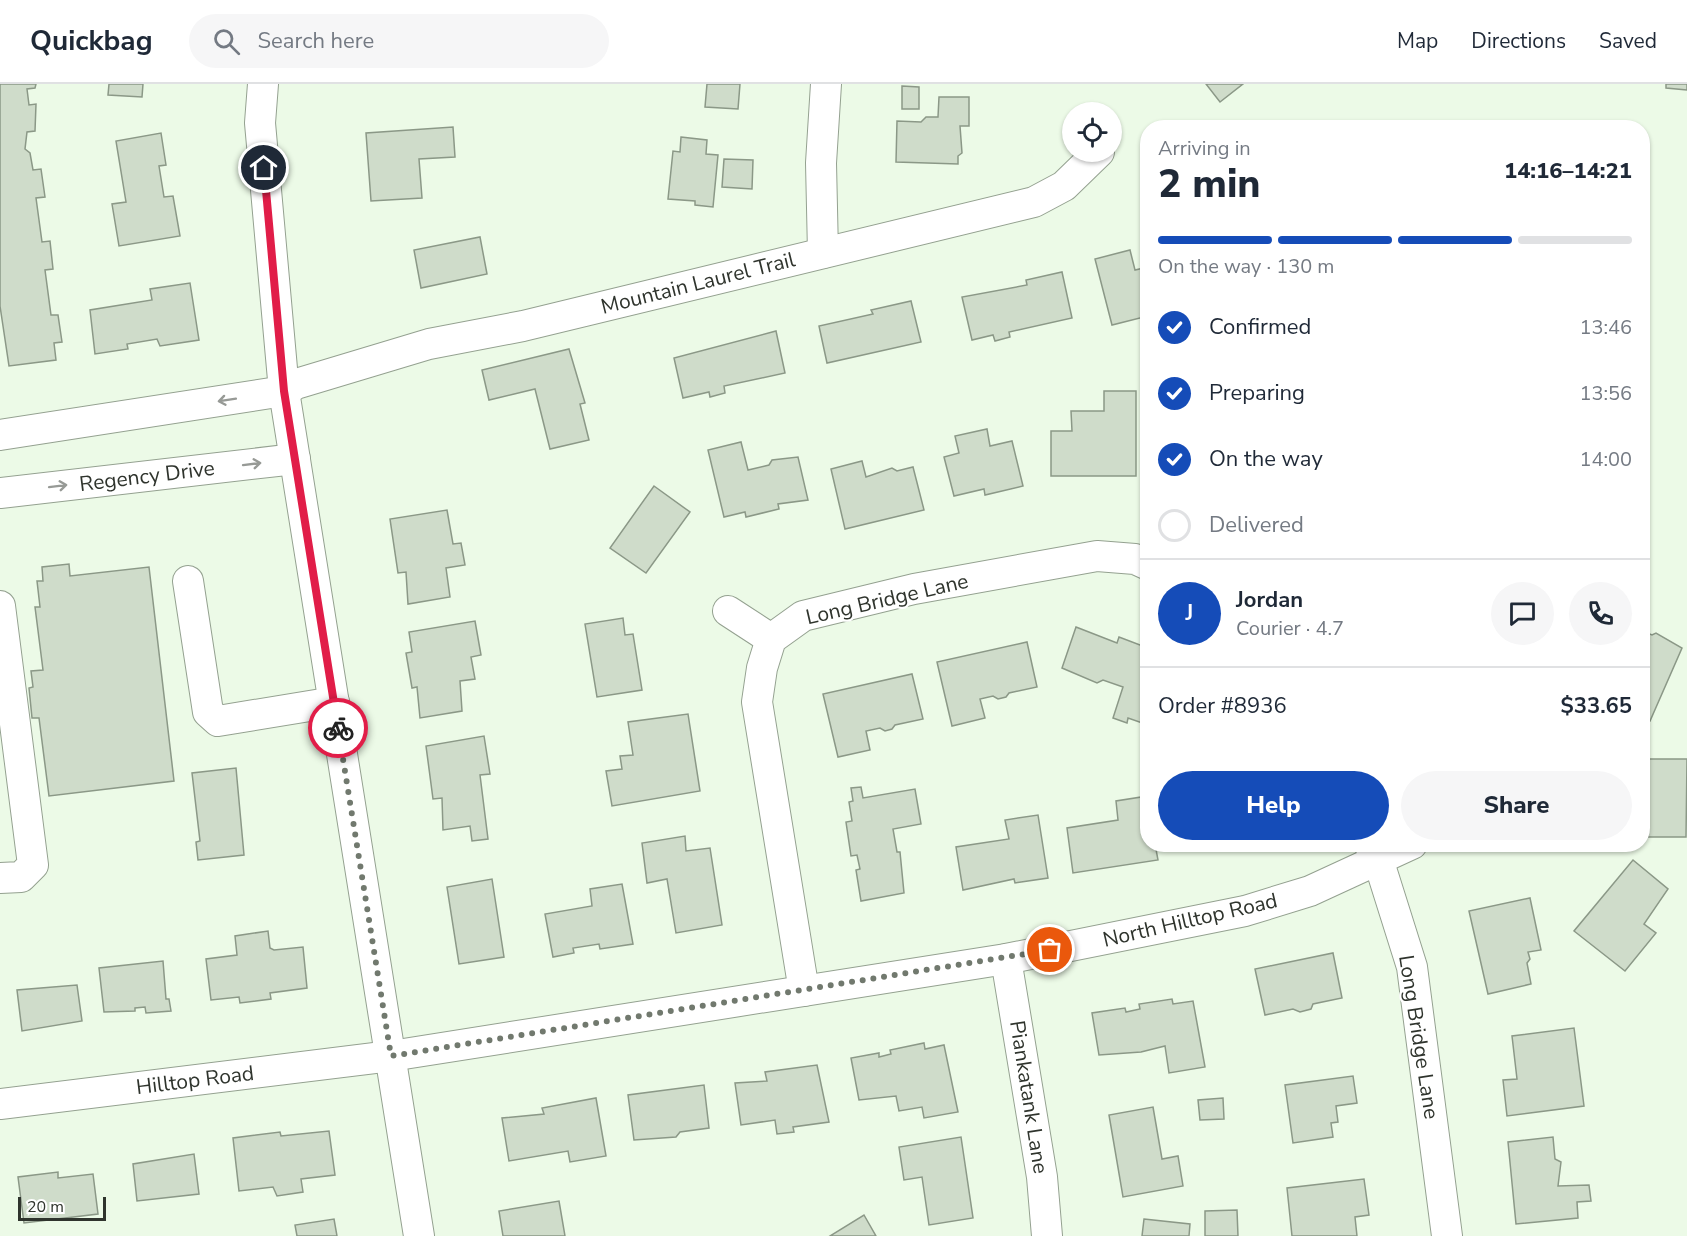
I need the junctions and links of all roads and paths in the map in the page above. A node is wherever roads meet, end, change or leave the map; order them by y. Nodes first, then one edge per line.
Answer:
1 (263, 84) edge
2 (826, 84) edge
3 (1089, 162) edge
4 (823, 253) junction
5 (284, 391) junction
6 (0, 435) edge
7 (295, 459) junction
8 (0, 493) edge
9 (1140, 561) edge
10 (188, 581) dead end
11 (0, 606) edge
12 (728, 611) dead end
13 (771, 639) junction
14 (334, 702) junction
15 (1373, 852) edge
16 (0, 878) edge
17 (1006, 959) junction
18 (804, 992) junction
19 (391, 1056) junction
20 (0, 1104) edge
21 (419, 1236) edge
22 (1047, 1236) edge
23 (1447, 1236) edge

1 - 5 street
2 - 4 street
3 - 4 street, Mountain Laurel Trail
4 - 5 street, Mountain Laurel Trail
5 -> 6 street
5 - 7 street
8 -> 7 street, Regency Drive
7 - 14 street
9 - 13 street, Long Bridge Lane
10 - 14 street
11 - 16 street
12 - 13 street
13 - 18 street
14 - 19 street
15 - 17 street, North Hilltop Road
15 - 23 street, Long Bridge Lane
17 - 18 street, North Hilltop Road
17 - 22 street, Piankatank Lane
18 - 19 street, North Hilltop Road
19 - 20 street, Hilltop Road
19 - 21 street

